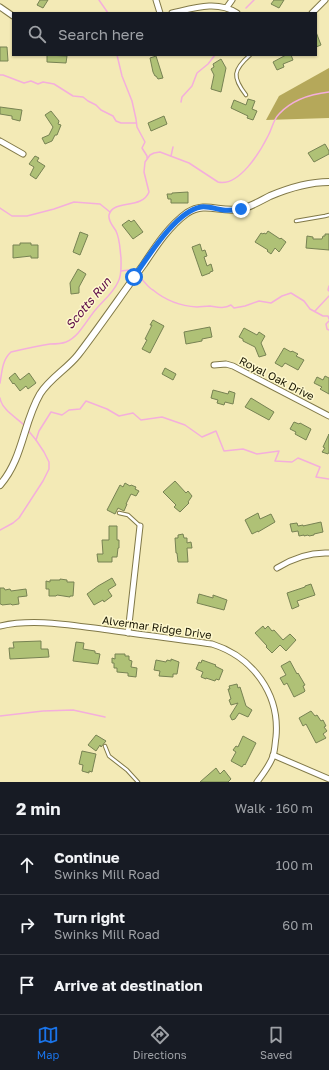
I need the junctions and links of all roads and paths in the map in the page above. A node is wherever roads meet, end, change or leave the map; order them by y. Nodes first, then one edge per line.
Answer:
1 (156, 0) edge
2 (232, 0) edge
3 (325, 0) edge
4 (0, 7) edge
5 (227, 7) junction
6 (160, 12) edge
7 (176, 12) edge
8 (235, 12) edge
9 (313, 12) edge
10 (12, 15) edge
11 (249, 56) edge
12 (246, 95) dead end
13 (0, 141) edge
14 (23, 154) dead end
15 (329, 182) edge
16 (329, 214) edge
17 (296, 221) dead end
18 (214, 365) dead end
19 (329, 416) edge
20 (0, 484) edge
21 (119, 513) dead end
22 (140, 526) joint
23 (329, 553) edge
24 (276, 568) dead end
25 (0, 626) edge
26 (128, 633) junction
27 (105, 746) dead end
28 (273, 755) junction
29 (329, 779) edge
30 (138, 782) edge
31 (257, 782) edge

1 - 6 street
2 - 5 street
3 - 9 street
4 - 10 street
5 - 7 street
5 - 8 street
11 - 12 lane
13 - 14 street
15 - 20 street
16 - 17 lane
18 - 19 street, Royal Oak Drive
21 - 22 lane
22 - 26 street
23 - 24 street
25 - 26 street, Alvermar Ridge Drive
26 - 28 street, Alvermar Ridge Drive
27 - 30 lane
28 - 29 street
28 - 31 street, Alvermar Ridge Drive

